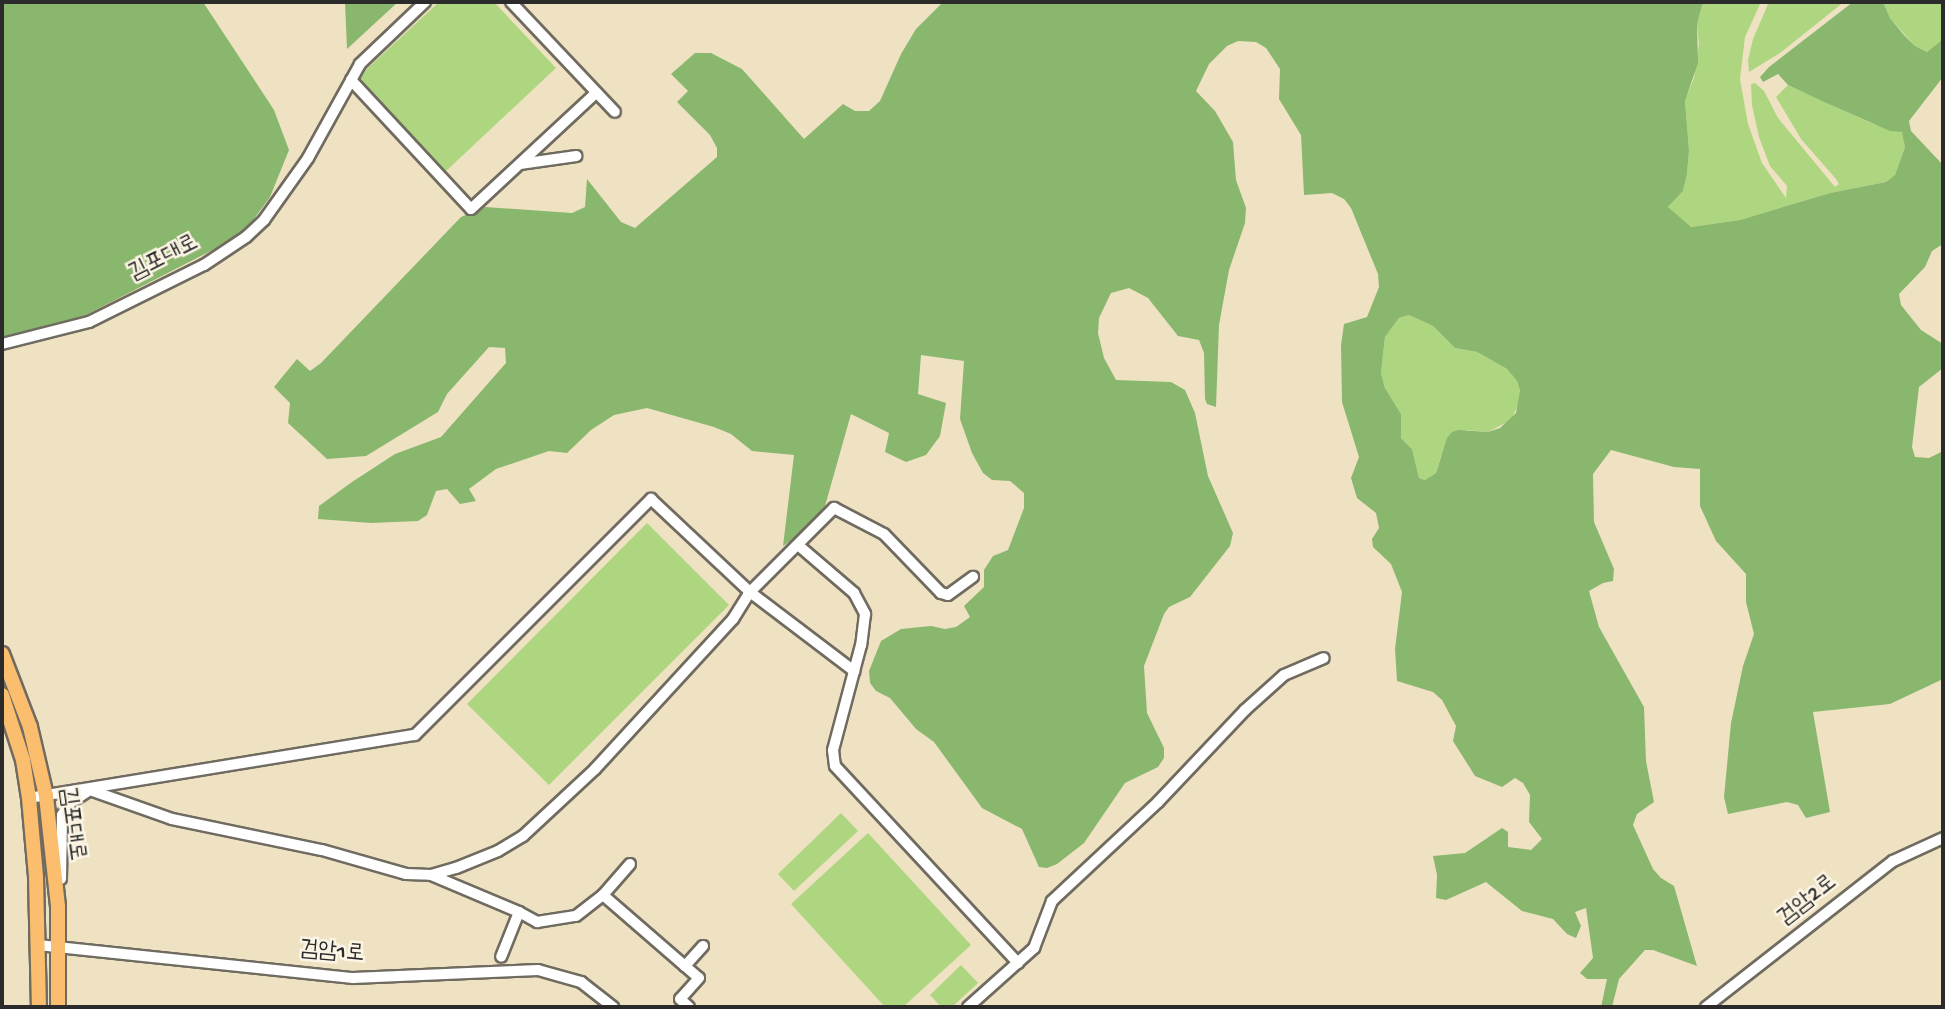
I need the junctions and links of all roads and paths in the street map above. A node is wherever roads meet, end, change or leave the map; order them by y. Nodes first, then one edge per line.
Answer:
1 (425, 2) edge
2 (511, 2) edge
3 (351, 80) junction
4 (596, 93) junction
5 (615, 112) dead end
6 (576, 156) dead end
7 (519, 164) junction
8 (2, 344) edge
9 (798, 545) junction
10 (973, 577) dead end
11 (750, 592) junction
12 (2, 654) edge
13 (1324, 658) dead end
14 (854, 671) junction
15 (2, 695) edge
16 (90, 790) junction
17 (46, 796) junction
18 (29, 798) junction
19 (1943, 838) edge
20 (630, 864) dead end
21 (431, 875) junction
22 (603, 895) junction
23 (58, 907) junction
24 (519, 912) junction
25 (38, 945) junction
26 (57, 946) junction
27 (703, 946) dead end
28 (501, 957) dead end
29 (1018, 963) junction
30 (685, 966) junction
31 (39, 1007) edge
32 (58, 1007) edge
33 (613, 1007) edge
34 (689, 1007) edge
35 (968, 1007) edge
36 (1706, 1007) edge

1 - 3 street, 김포대로
2 - 4 street
3 - 7 street
3 - 8 street, 김포대로
4 - 5 street
4 - 7 street
6 - 7 street
9 - 10 street
9 - 11 street
9 - 14 street
11 - 14 street
11 - 16 street
11 - 21 street
12 - 17 main road, 김포대로
13 - 29 street
14 - 29 street
15 - 18 main road, 김포대로
16 - 17 street
16 - 21 street
16 - 23 street
17 - 18 street
17 - 23 main road, 김포대로
18 - 25 main road, 김포대로
19 - 36 street, 검암2로
20 - 22 street
21 - 24 street
22 - 24 street
22 - 30 street
23 - 26 main road, 김포대로
24 - 28 street
25 - 26 street, 검암1로
25 - 31 main road, 김포대로
26 - 32 main road, 김포대로
26 - 33 street, 검암1로
27 - 30 street
29 - 35 street
30 - 34 street

